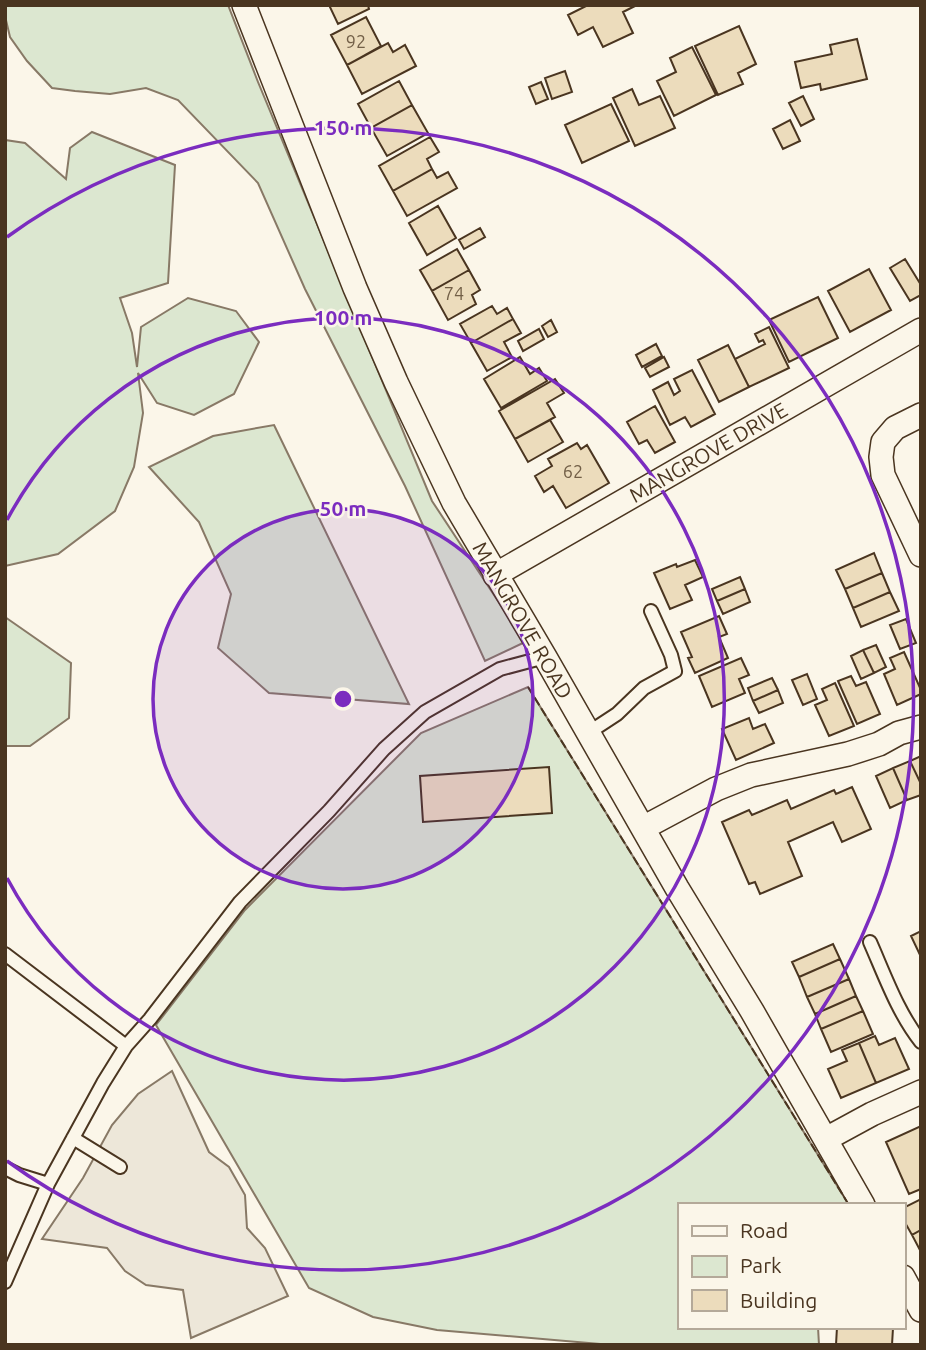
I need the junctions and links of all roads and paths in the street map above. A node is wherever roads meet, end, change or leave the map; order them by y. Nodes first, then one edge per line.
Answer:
1 (244, 5) edge
2 (921, 330) edge
3 (921, 415) edge
4 (921, 555) edge
5 (495, 575) junction
6 (651, 611) dead end
7 (545, 657) junction
8 (921, 727) edge
9 (588, 733) junction
10 (643, 828) junction
11 (870, 942) dead end
12 (5, 954) edge
13 (921, 1042) edge
14 (126, 1046) junction
15 (921, 1092) edge
16 (73, 1138) junction
17 (826, 1139) junction
18 (120, 1167) dead end
19 (5, 1168) edge
20 (48, 1184) junction
21 (862, 1203) edge
22 (905, 1281) edge
23 (5, 1282) edge
24 (921, 1310) edge

1 - 5 street, MANGROVE ROAD
2 - 5 street, MANGROVE DRIVE
3 - 4 street
5 - 7 street, MANGROVE ROAD
6 - 9 lane
7 - 9 street, MANGROVE ROAD
7 - 14 lane
8 - 10 street
9 - 10 street, MANGROVE ROAD
10 - 17 street, MANGROVE ROAD
11 - 13 lane
12 - 14 lane
14 - 16 lane
15 - 17 street
16 - 18 lane
16 - 20 lane
17 - 21 street, MANGROVE ROAD
19 - 20 lane
20 - 23 lane
22 - 24 street

